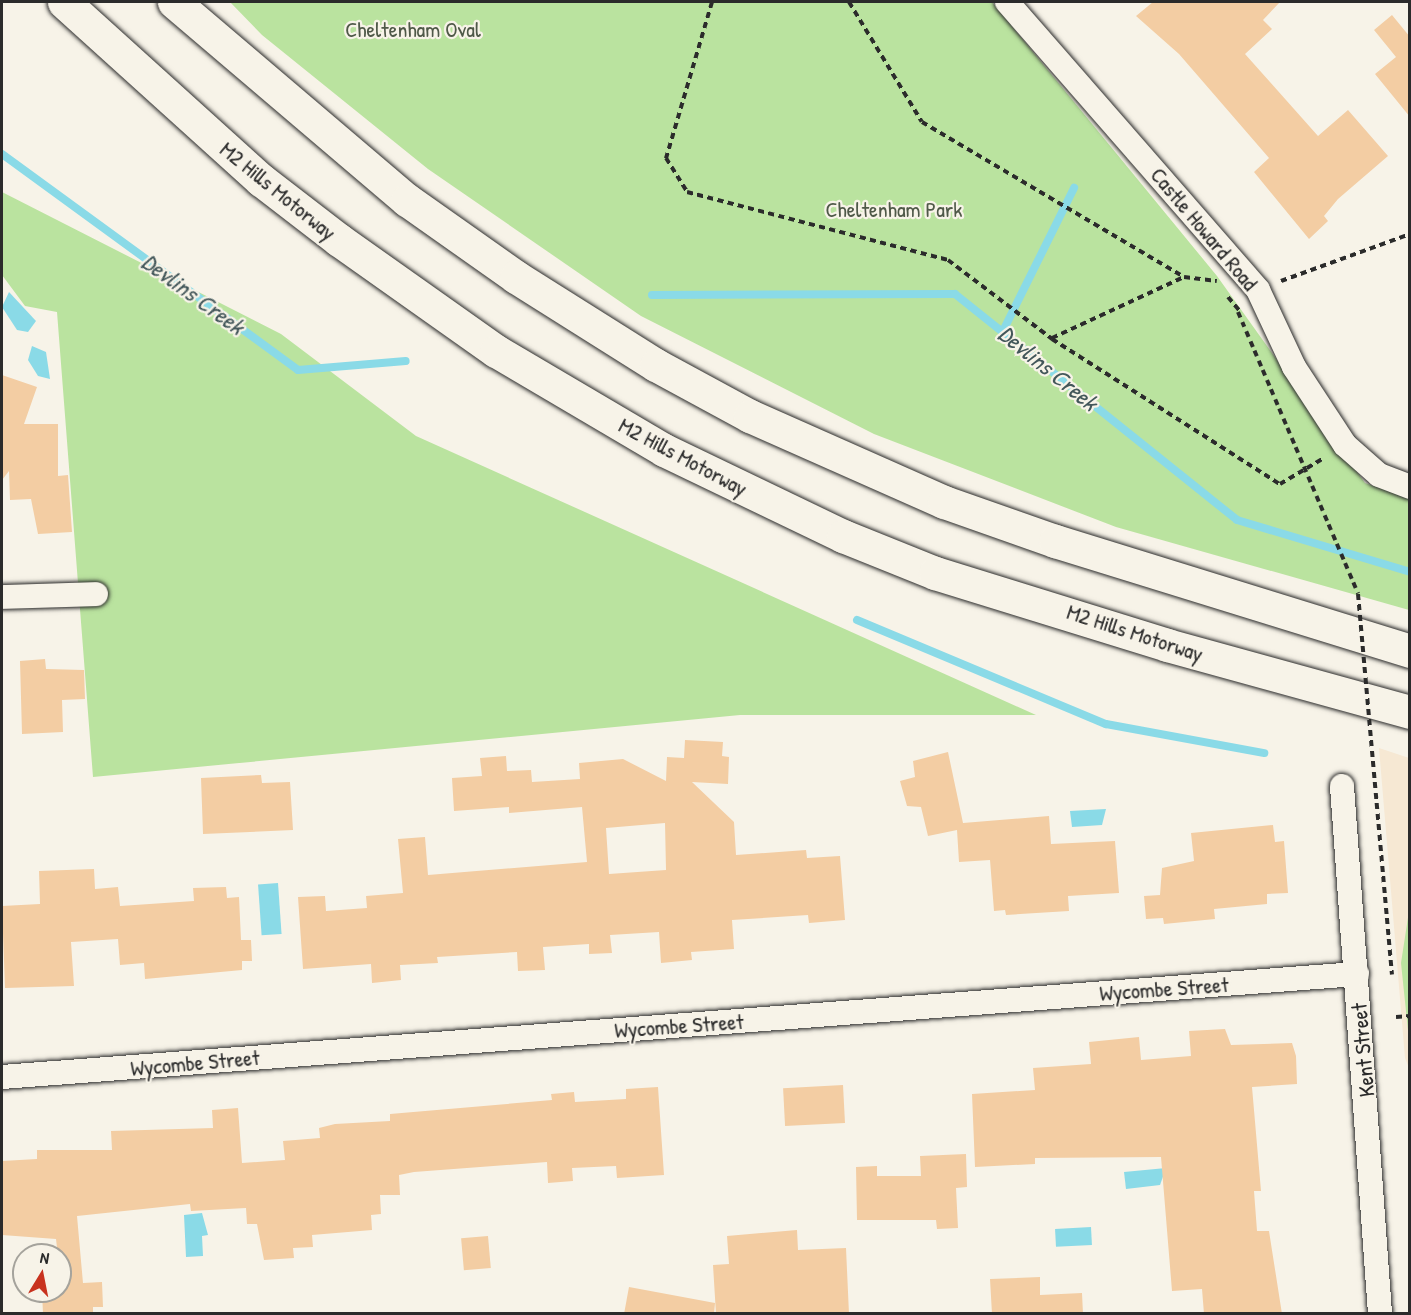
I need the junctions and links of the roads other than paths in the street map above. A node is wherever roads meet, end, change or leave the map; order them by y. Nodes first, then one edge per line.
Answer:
1 (64, 2) edge
2 (174, 2) edge
3 (1007, 2) edge
4 (1410, 487) edge
5 (96, 594) dead end
6 (2, 597) edge
7 (1410, 651) edge
8 (1410, 712) edge
9 (1342, 786) dead end
10 (1357, 974) junction
11 (2, 1077) edge
12 (1380, 1314) edge

1 - 8 highway, M2 Hills Motorway
2 - 7 highway
3 - 4 street, Castle Howard Road
5 - 6 street
9 - 10 street, Kent Street
10 - 11 street, Wycombe Street
10 - 12 street, Kent Street

